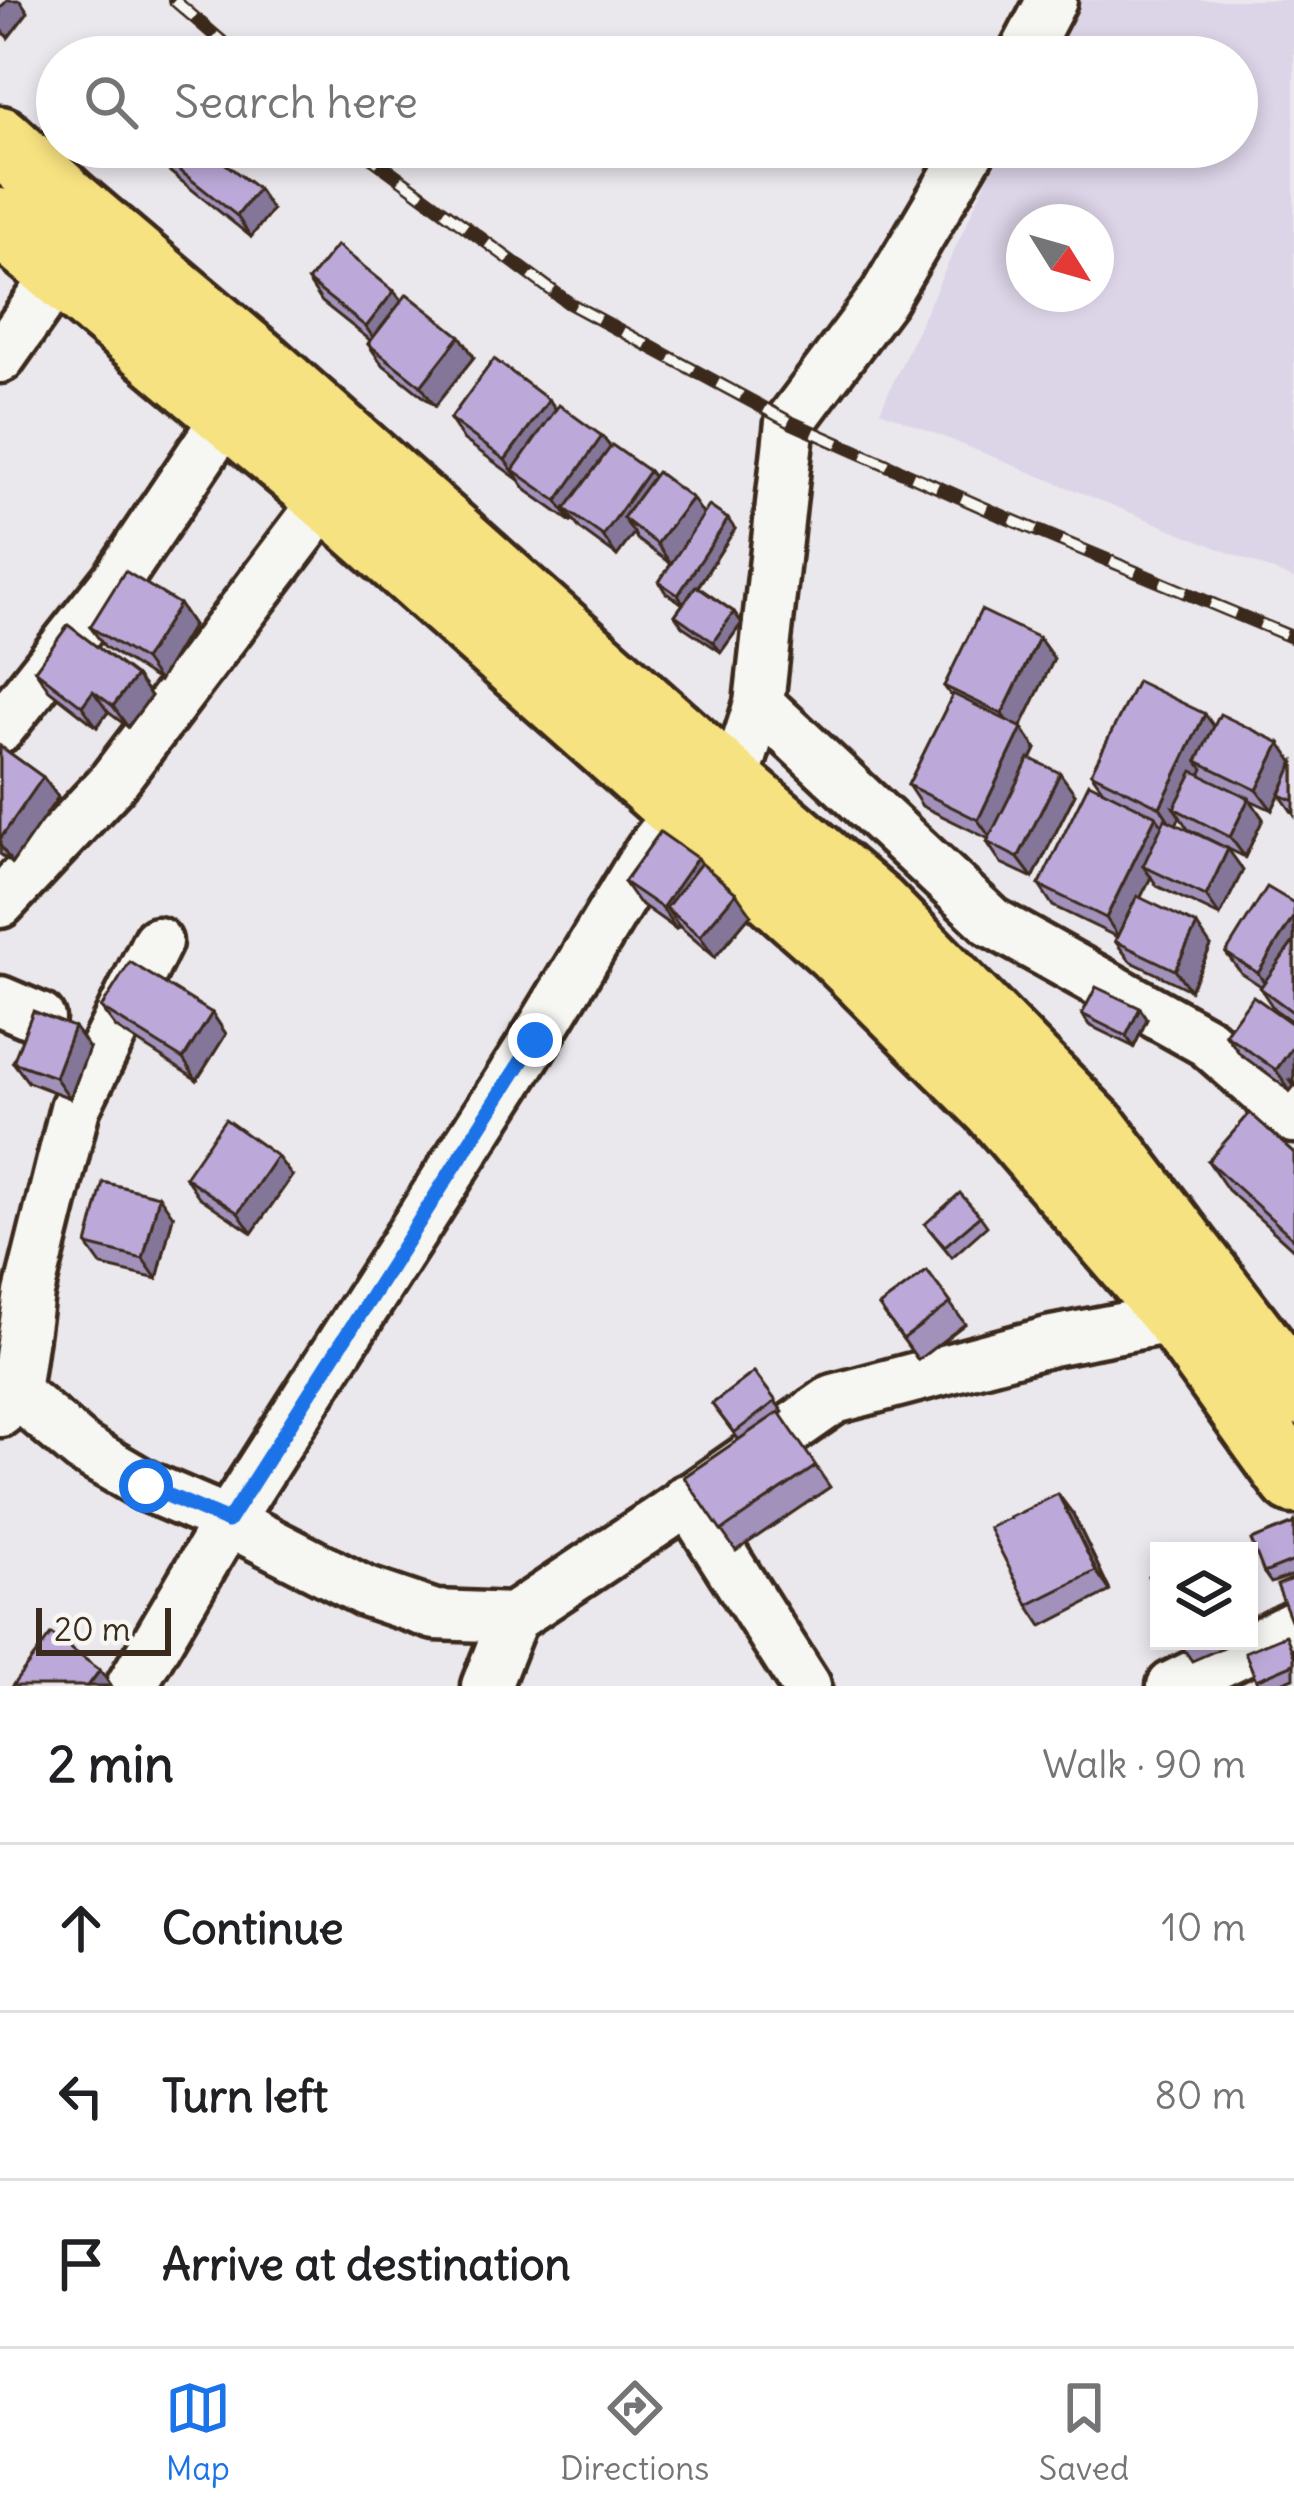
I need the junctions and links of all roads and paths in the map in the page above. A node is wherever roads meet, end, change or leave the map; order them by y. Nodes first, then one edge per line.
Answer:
1 (1052, 0) edge
2 (1033, 36) edge
3 (0, 140) edge
4 (960, 168) edge
5 (0, 223) edge
6 (60, 273) junction
7 (0, 358) edge
8 (229, 413) junction
9 (328, 496) junction
10 (759, 704) junction
11 (0, 728) edge
12 (708, 798) junction
13 (0, 903) edge
14 (157, 942) dead end
15 (1294, 1118) edge
16 (1177, 1317) junction
17 (1294, 1391) edge
18 (5, 1396) edge
19 (1294, 1480) edge
20 (687, 1499) junction
21 (228, 1521) junction
22 (512, 1618) junction
23 (1294, 1626) edge
24 (131, 1686) edge
25 (486, 1686) edge
26 (806, 1686) edge
27 (1172, 1686) edge

1 - 2 street
3 - 12 highway
4 - 10 street
5 - 6 highway
6 - 7 street
6 - 8 highway
8 - 9 highway
8 - 11 street
9 - 12 highway
9 - 13 street
10 - 12 street
10 - 15 street
12 - 16 highway
12 - 17 highway
12 - 21 street
14 - 18 street
16 - 19 highway
16 - 20 street
18 - 21 street
20 - 22 street
20 - 26 street
21 - 22 street
21 - 24 street
22 - 25 street
23 - 27 street

